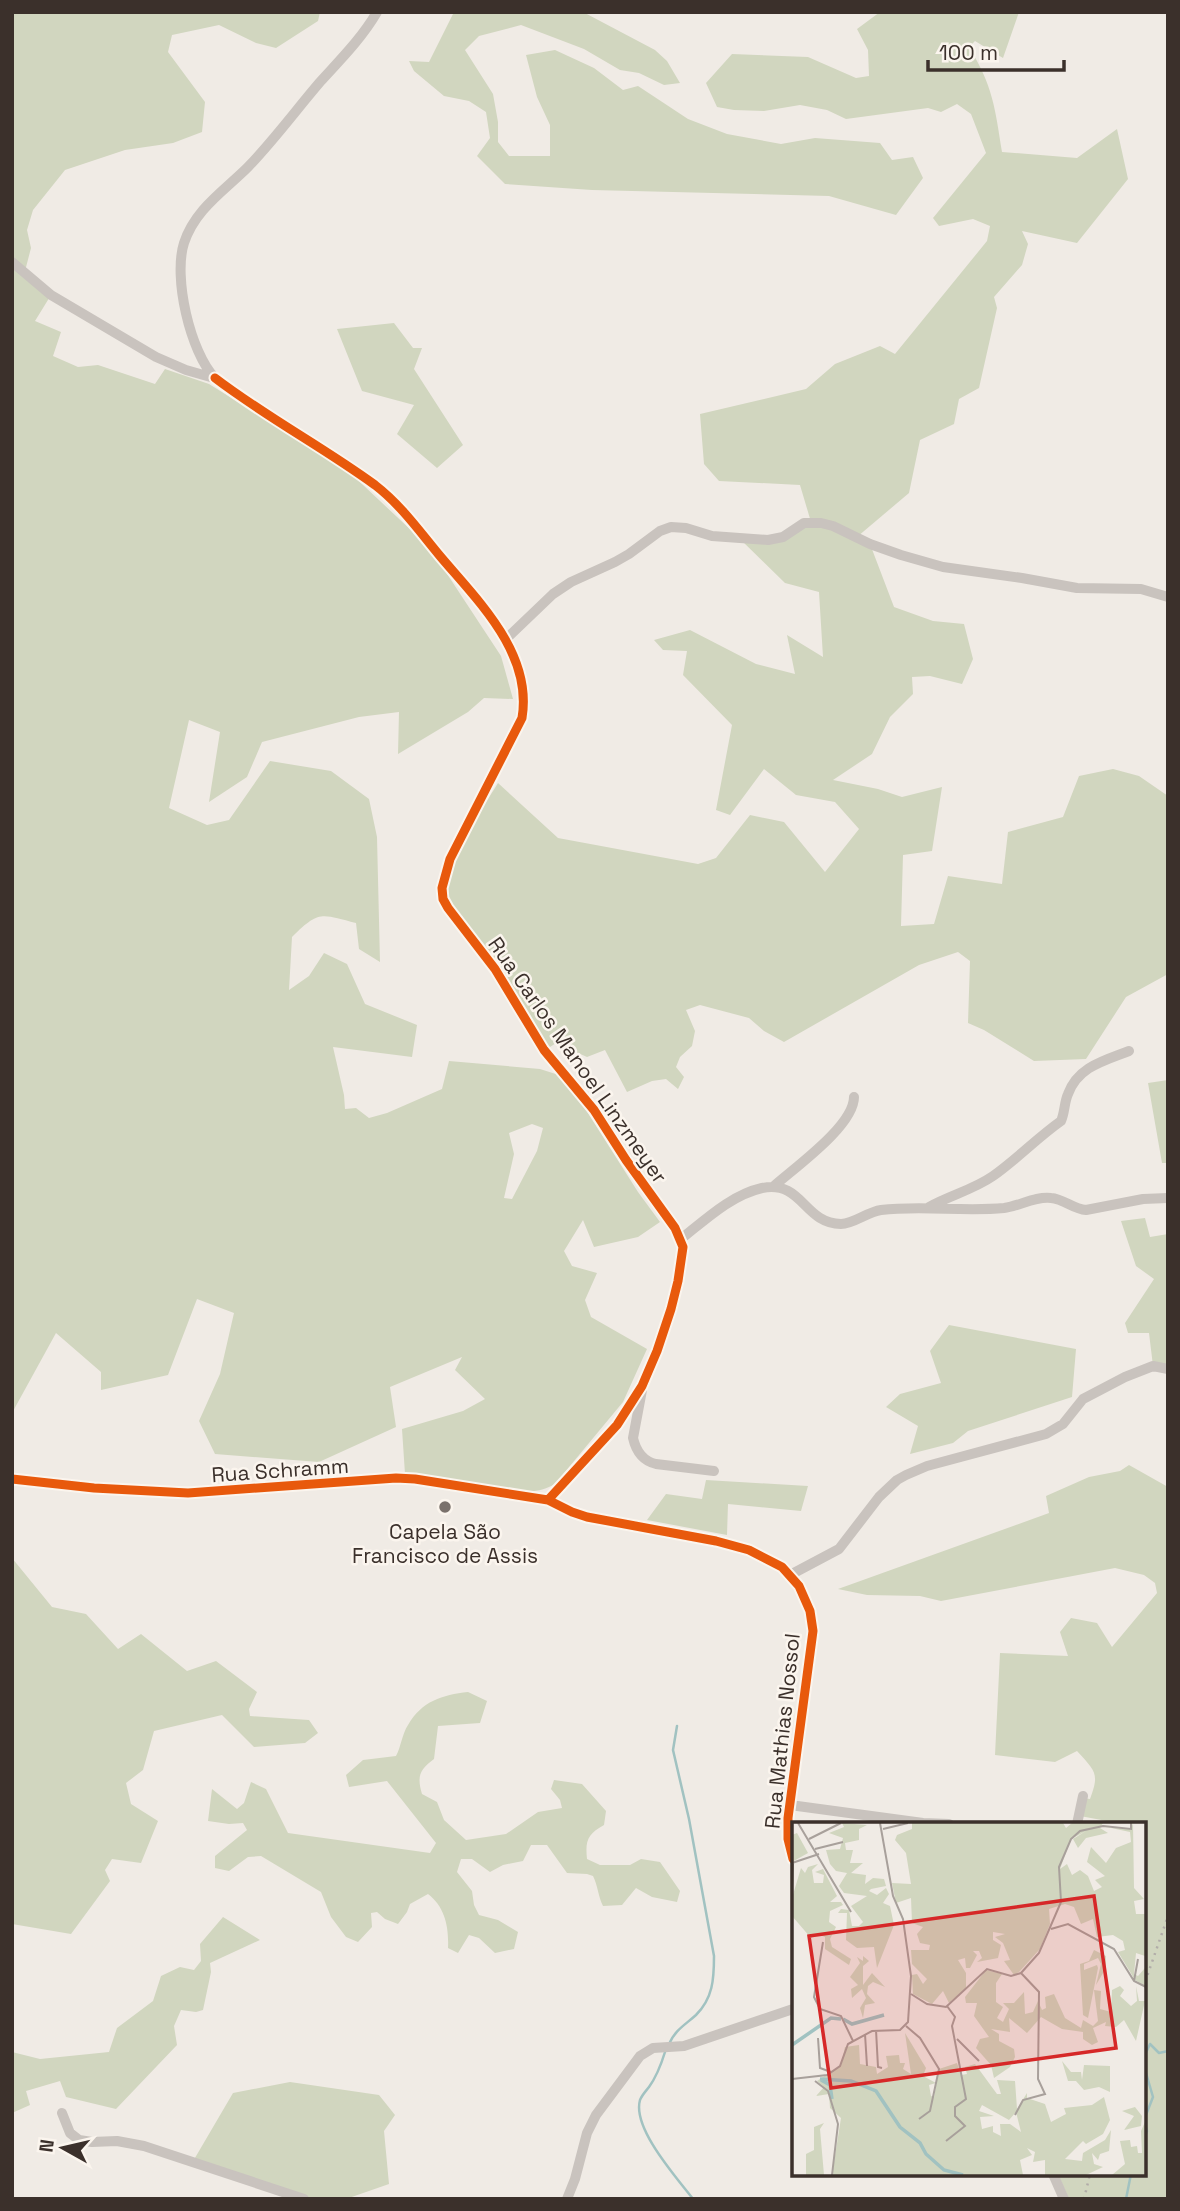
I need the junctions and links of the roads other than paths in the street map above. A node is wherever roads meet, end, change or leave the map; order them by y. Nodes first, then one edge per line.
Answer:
1 (377, 12) edge
2 (12, 262) edge
3 (215, 378) junction
4 (1168, 597) edge
5 (506, 639) junction
6 (1129, 1052) dead end
7 (853, 1097) dead end
8 (773, 1187) junction
9 (1168, 1198) edge
10 (929, 1207) junction
11 (681, 1239) junction
12 (1168, 1369) edge
13 (642, 1386) junction
14 (714, 1471) dead end
15 (12, 1479) edge
16 (548, 1500) junction
17 (790, 1574) junction
18 (1083, 1796) dead end
19 (790, 1805) junction
20 (916, 1822) edge
21 (1077, 1822) edge
22 (792, 1853) edge
23 (792, 2009) edge
24 (62, 2112) dead end
25 (1054, 2176) edge
26 (1062, 2194) edge
27 (304, 2199) edge
28 (567, 2199) edge
29 (1050, 2199) edge

1 - 3 street, Rua Carlos Manoel Linzmeyer
2 - 3 street
3 - 5 street, Rua Carlos Manoel Linzmeyer
4 - 5 street
5 - 11 street, Rua Carlos Manoel Linzmeyer
6 - 10 street
7 - 8 street
8 - 10 street
8 - 11 street
9 - 10 street
11 - 13 street
12 - 17 street
13 - 14 street
13 - 16 street
15 - 16 street, Rua Schramm
16 - 17 street, Rua Mathias Nossol
17 - 19 street, Rua Mathias Nossol
18 - 21 street
19 - 20 street
19 - 22 street, Rua Mathias Nossol
23 - 28 street
24 - 27 street
25 - 26 street
26 - 29 street

